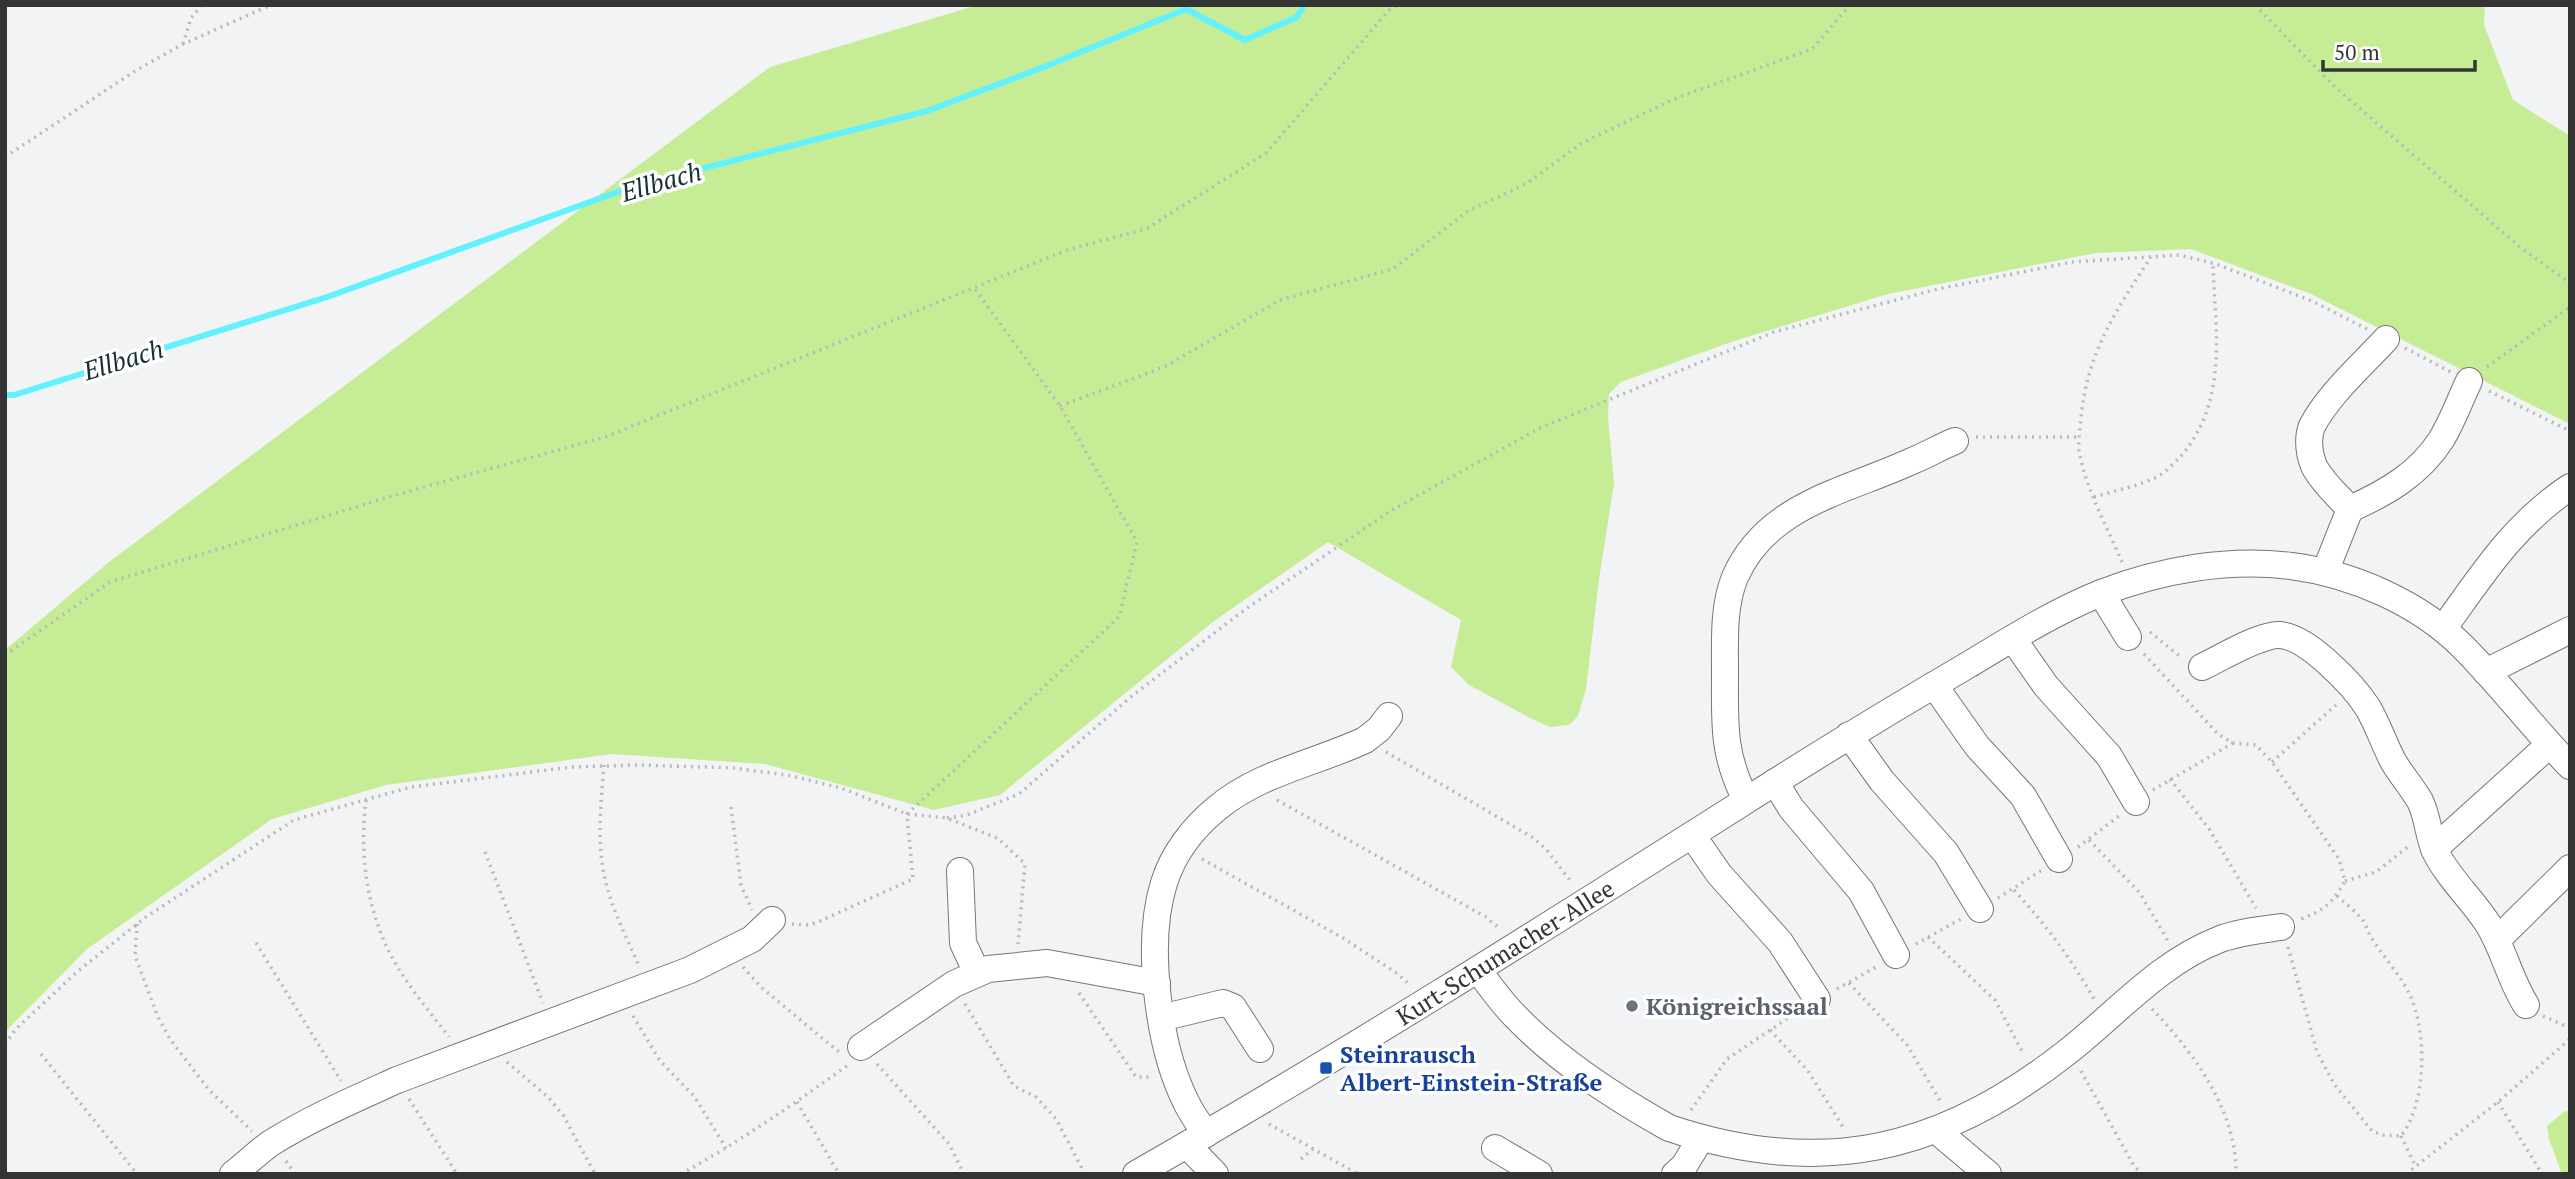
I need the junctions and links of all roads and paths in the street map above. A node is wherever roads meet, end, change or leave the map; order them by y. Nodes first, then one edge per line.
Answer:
1 (202, 5) edge
2 (271, 5) edge
3 (1398, 5) edge
4 (1850, 5) edge
5 (2255, 5) edge
6 (183, 44) junction
7 (5, 157) edge
8 (2151, 257) junction
9 (2213, 263) junction
10 (2570, 283) edge
11 (975, 289) junction
12 (2570, 307) edge
13 (2386, 339) junction
14 (2469, 380) junction
15 (1060, 406) junction
16 (2570, 431) edge
17 (2079, 437) junction
18 (1955, 441) joint
19 (2570, 487) edge
20 (2094, 497) junction
21 (2350, 509) junction
22 (2325, 572) junction
23 (2131, 583) junction
24 (2101, 593) junction
25 (2443, 629) junction
26 (2123, 630) junction
27 (2570, 630) edge
28 (2013, 639) junction
29 (5, 655) edge
30 (2202, 667) joint
31 (2486, 672) junction
32 (1934, 685) junction
33 (2355, 690) junction
34 (1389, 716) dead end
35 (1849, 735) junction
36 (1366, 740) junction
37 (2233, 743) junction
38 (2549, 745) junction
39 (2272, 762) junction
40 (604, 765) junction
41 (2570, 766) edge
42 (1775, 782) junction
43 (1251, 785) junction
44 (366, 800) junction
45 (1746, 800) junction
46 (2136, 802) dead end
47 (731, 807) dead end
48 (907, 814) junction
49 (947, 818) junction
50 (1692, 835) junction
51 (2089, 840) dead end
52 (2432, 841) junction
53 (1181, 848) junction
54 (485, 852) dead end
55 (2059, 859) dead end
56 (2570, 868) edge
57 (960, 871) dead end
58 (2345, 881) junction
59 (2013, 889) dead end
60 (2337, 895) junction
61 (1586, 901) junction
62 (1980, 909) dead end
63 (137, 924) junction
64 (768, 925) junction
65 (2272, 928) junction
66 (1928, 937) dead end
67 (2497, 940) junction
68 (256, 943) dead end
69 (1514, 947) junction
70 (730, 951) junction
71 (1896, 955) dead end
72 (2180, 961) junction
73 (1020, 964) junction
74 (1060, 966) junction
75 (1478, 970) junction
76 (965, 979) junction
77 (1849, 982) dead end
78 (1157, 983) junction
79 (649, 986) junction
80 (2136, 993) junction
81 (621, 996) junction
82 (1816, 999) dead end
83 (1424, 1004) junction
84 (2526, 1005) dead end
85 (1161, 1018) junction
86 (2105, 1019) junction
87 (550, 1021) junction
88 (1770, 1030) dead end
89 (2570, 1039) edge
90 (494, 1042) junction
91 (5, 1044) edge
92 (1260, 1049) dead end
93 (2067, 1052) junction
94 (41, 1054) dead end
95 (857, 1054) junction
96 (462, 1055) junction
97 (2035, 1076) junction
98 (1176, 1079) junction
99 (397, 1080) junction
100 (353, 1100) junction
101 (797, 1102) junction
102 (2498, 1102) junction
103 (1246, 1111) junction
104 (1844, 1129) dead end
105 (1949, 1132) junction
106 (2401, 1136) junction
107 (1196, 1139) junction
108 (1698, 1143) junction
109 (268, 1145) junction
110 (726, 1148) junction
111 (1495, 1148) dead end
112 (1313, 1149) junction
113 (1301, 1159) dead end
114 (2416, 1167) junction
115 (688, 1172) edge
116 (137, 1174) edge
117 (233, 1174) edge
118 (457, 1174) edge
119 (595, 1174) edge
120 (681, 1174) edge
121 (839, 1174) edge
122 (964, 1174) edge
123 (1084, 1174) edge
124 (1136, 1174) edge
125 (1215, 1174) edge
126 (1358, 1174) edge
127 (1539, 1174) edge
128 (1675, 1174) edge
129 (1988, 1174) edge
130 (2142, 1174) edge
131 (2236, 1174) edge
132 (2406, 1174) edge
133 (2542, 1174) edge

1 - 6 path
2 - 6 path
3 - 11 path
4 - 15 path
5 - 10 path
6 - 7 path
8 - 9 path
8 - 17 path
8 - 49 path
9 - 13 path
9 - 20 path
11 - 15 path
11 - 29 path
12 - 14 path
13 - 14 path
13 - 21 street
14 - 16 path
14 - 21 street
15 - 48 path
17 - 18 path
17 - 20 path
18 - 45 street
19 - 25 street
20 - 23 path
21 - 22 street
22 - 23 street, Kurt-Schumacher-Allee
22 - 25 street, Kurt-Schumacher-Allee
23 - 24 street, Kurt-Schumacher-Allee
24 - 26 street
24 - 28 street, Kurt-Schumacher-Allee
25 - 31 street, Kurt-Schumacher-Allee
26 - 30 path
26 - 37 path
27 - 31 street
28 - 32 street, Kurt-Schumacher-Allee
28 - 46 street
30 - 33 street
31 - 38 street, Kurt-Schumacher-Allee
32 - 35 street, Kurt-Schumacher-Allee
32 - 55 street
33 - 39 path
33 - 52 street
34 - 36 street
35 - 42 street, Kurt-Schumacher-Allee
35 - 62 street
36 - 43 street
36 - 61 path
37 - 39 path
37 - 65 path
38 - 41 street, Kurt-Schumacher-Allee
38 - 52 street
39 - 58 path
40 - 44 path
40 - 48 path
40 - 79 path
42 - 45 street, Kurt-Schumacher-Allee
42 - 71 street
43 - 53 street
43 - 69 path
44 - 63 path
44 - 96 path
45 - 50 street, Kurt-Schumacher-Allee
47 - 64 path
48 - 49 path
48 - 64 path
49 - 73 path
50 - 61 street, Kurt-Schumacher-Allee
50 - 82 street
51 - 72 path
52 - 58 path
52 - 67 street
53 - 78 street
53 - 83 path
54 - 87 path
56 - 67 street
57 - 76 street
58 - 60 path
59 - 86 path
60 - 65 path
60 - 106 path
61 - 69 street, Kurt-Schumacher-Allee
63 - 91 path
63 - 109 path
64 - 70 street
65 - 72 street
65 - 106 path
66 - 97 path
67 - 84 street
68 - 100 path
69 - 75 street, Kurt-Schumacher-Allee
70 - 79 street
70 - 95 path
72 - 80 street
73 - 74 street
73 - 76 street
74 - 78 street
74 - 98 path
75 - 83 street, Kurt-Schumacher-Allee
75 - 108 street
76 - 95 street
76 - 123 path
77 - 105 path
78 - 85 street
79 - 81 street
80 - 86 street
80 - 131 path
81 - 87 street
81 - 110 path
83 - 103 street, Kurt-Schumacher-Allee
85 - 92 street
85 - 98 street
86 - 93 street
87 - 90 street
88 - 104 path
89 - 102 path
90 - 96 street
90 - 119 path
93 - 97 street
93 - 130 path
94 - 116 path
95 - 101 path
95 - 122 path
96 - 99 street
97 - 105 street
98 - 107 street
99 - 100 street
99 - 118 path
100 - 109 street
101 - 110 path
101 - 121 path
102 - 114 path
102 - 133 path
103 - 107 street, Kurt-Schumacher-Allee
103 - 112 path
105 - 108 street
105 - 129 street
106 - 114 path
107 - 124 street, Kurt-Schumacher-Allee
107 - 125 street
108 - 128 street
109 - 117 street
110 - 115 path
111 - 127 street
112 - 113 path
112 - 126 path
114 - 132 path
115 - 120 path

